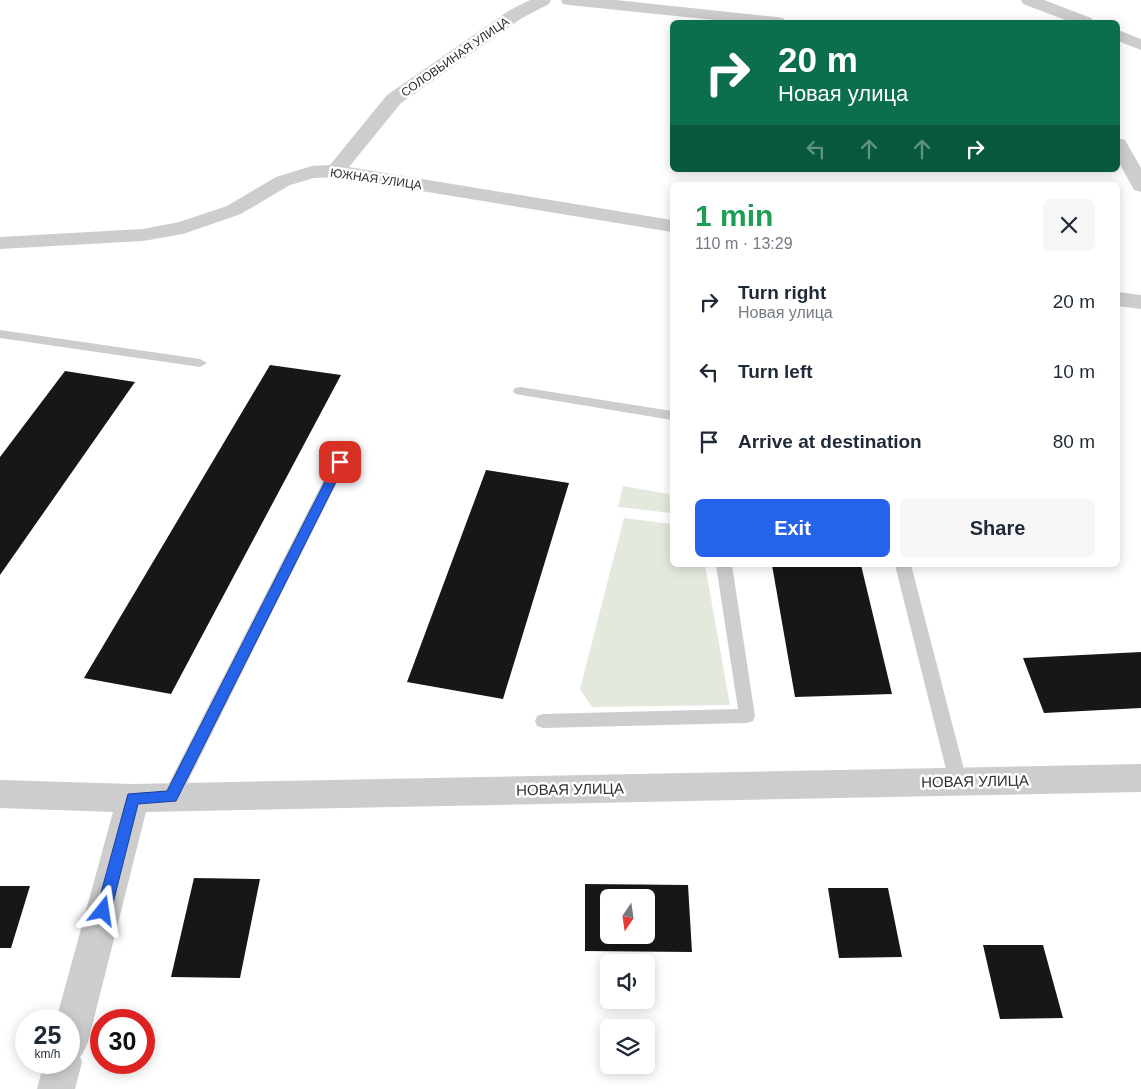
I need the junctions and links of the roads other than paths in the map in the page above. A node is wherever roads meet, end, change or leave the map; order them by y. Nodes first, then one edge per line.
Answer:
1 (543, 0) edge
2 (569, 0) edge
3 (1038, 1) edge
4 (759, 20) edge
5 (1076, 20) edge
6 (1120, 36) edge
7 (1141, 45) edge
8 (1120, 148) edge
9 (336, 171) junction
10 (1141, 186) edge
11 (670, 226) edge
12 (0, 243) edge
13 (1120, 299) edge
14 (1141, 302) edge
15 (0, 334) edge
16 (200, 363) dead end
17 (520, 391) dead end
18 (670, 416) edge
19 (340, 462) dead end
20 (724, 567) edge
21 (904, 567) edge
22 (543, 721) dead end
23 (1141, 778) edge
24 (958, 781) junction
25 (0, 794) edge
26 (171, 797) junction
27 (133, 798) junction
28 (78, 1009) edge
29 (60, 1074) edge
30 (56, 1089) edge

1 - 9 street, СОЛОВЬИНАЯ УЛИЦА
2 - 4 street
3 - 5 street
6 - 7 street
8 - 10 street
9 - 11 street, ЮЖНАЯ УЛИЦА
9 - 12 street, ЮЖНАЯ УЛИЦА
13 - 14 street
15 - 16 lane
17 - 18 lane
19 - 26 lane
20 - 22 lane
21 - 24 lane
23 - 24 street, НОВАЯ УЛИЦА
24 - 26 street, НОВАЯ УЛИЦА
25 - 27 street, НОВАЯ УЛИЦА
26 - 27 street, НОВАЯ УЛИЦА
27 - 28 street
29 - 30 street

